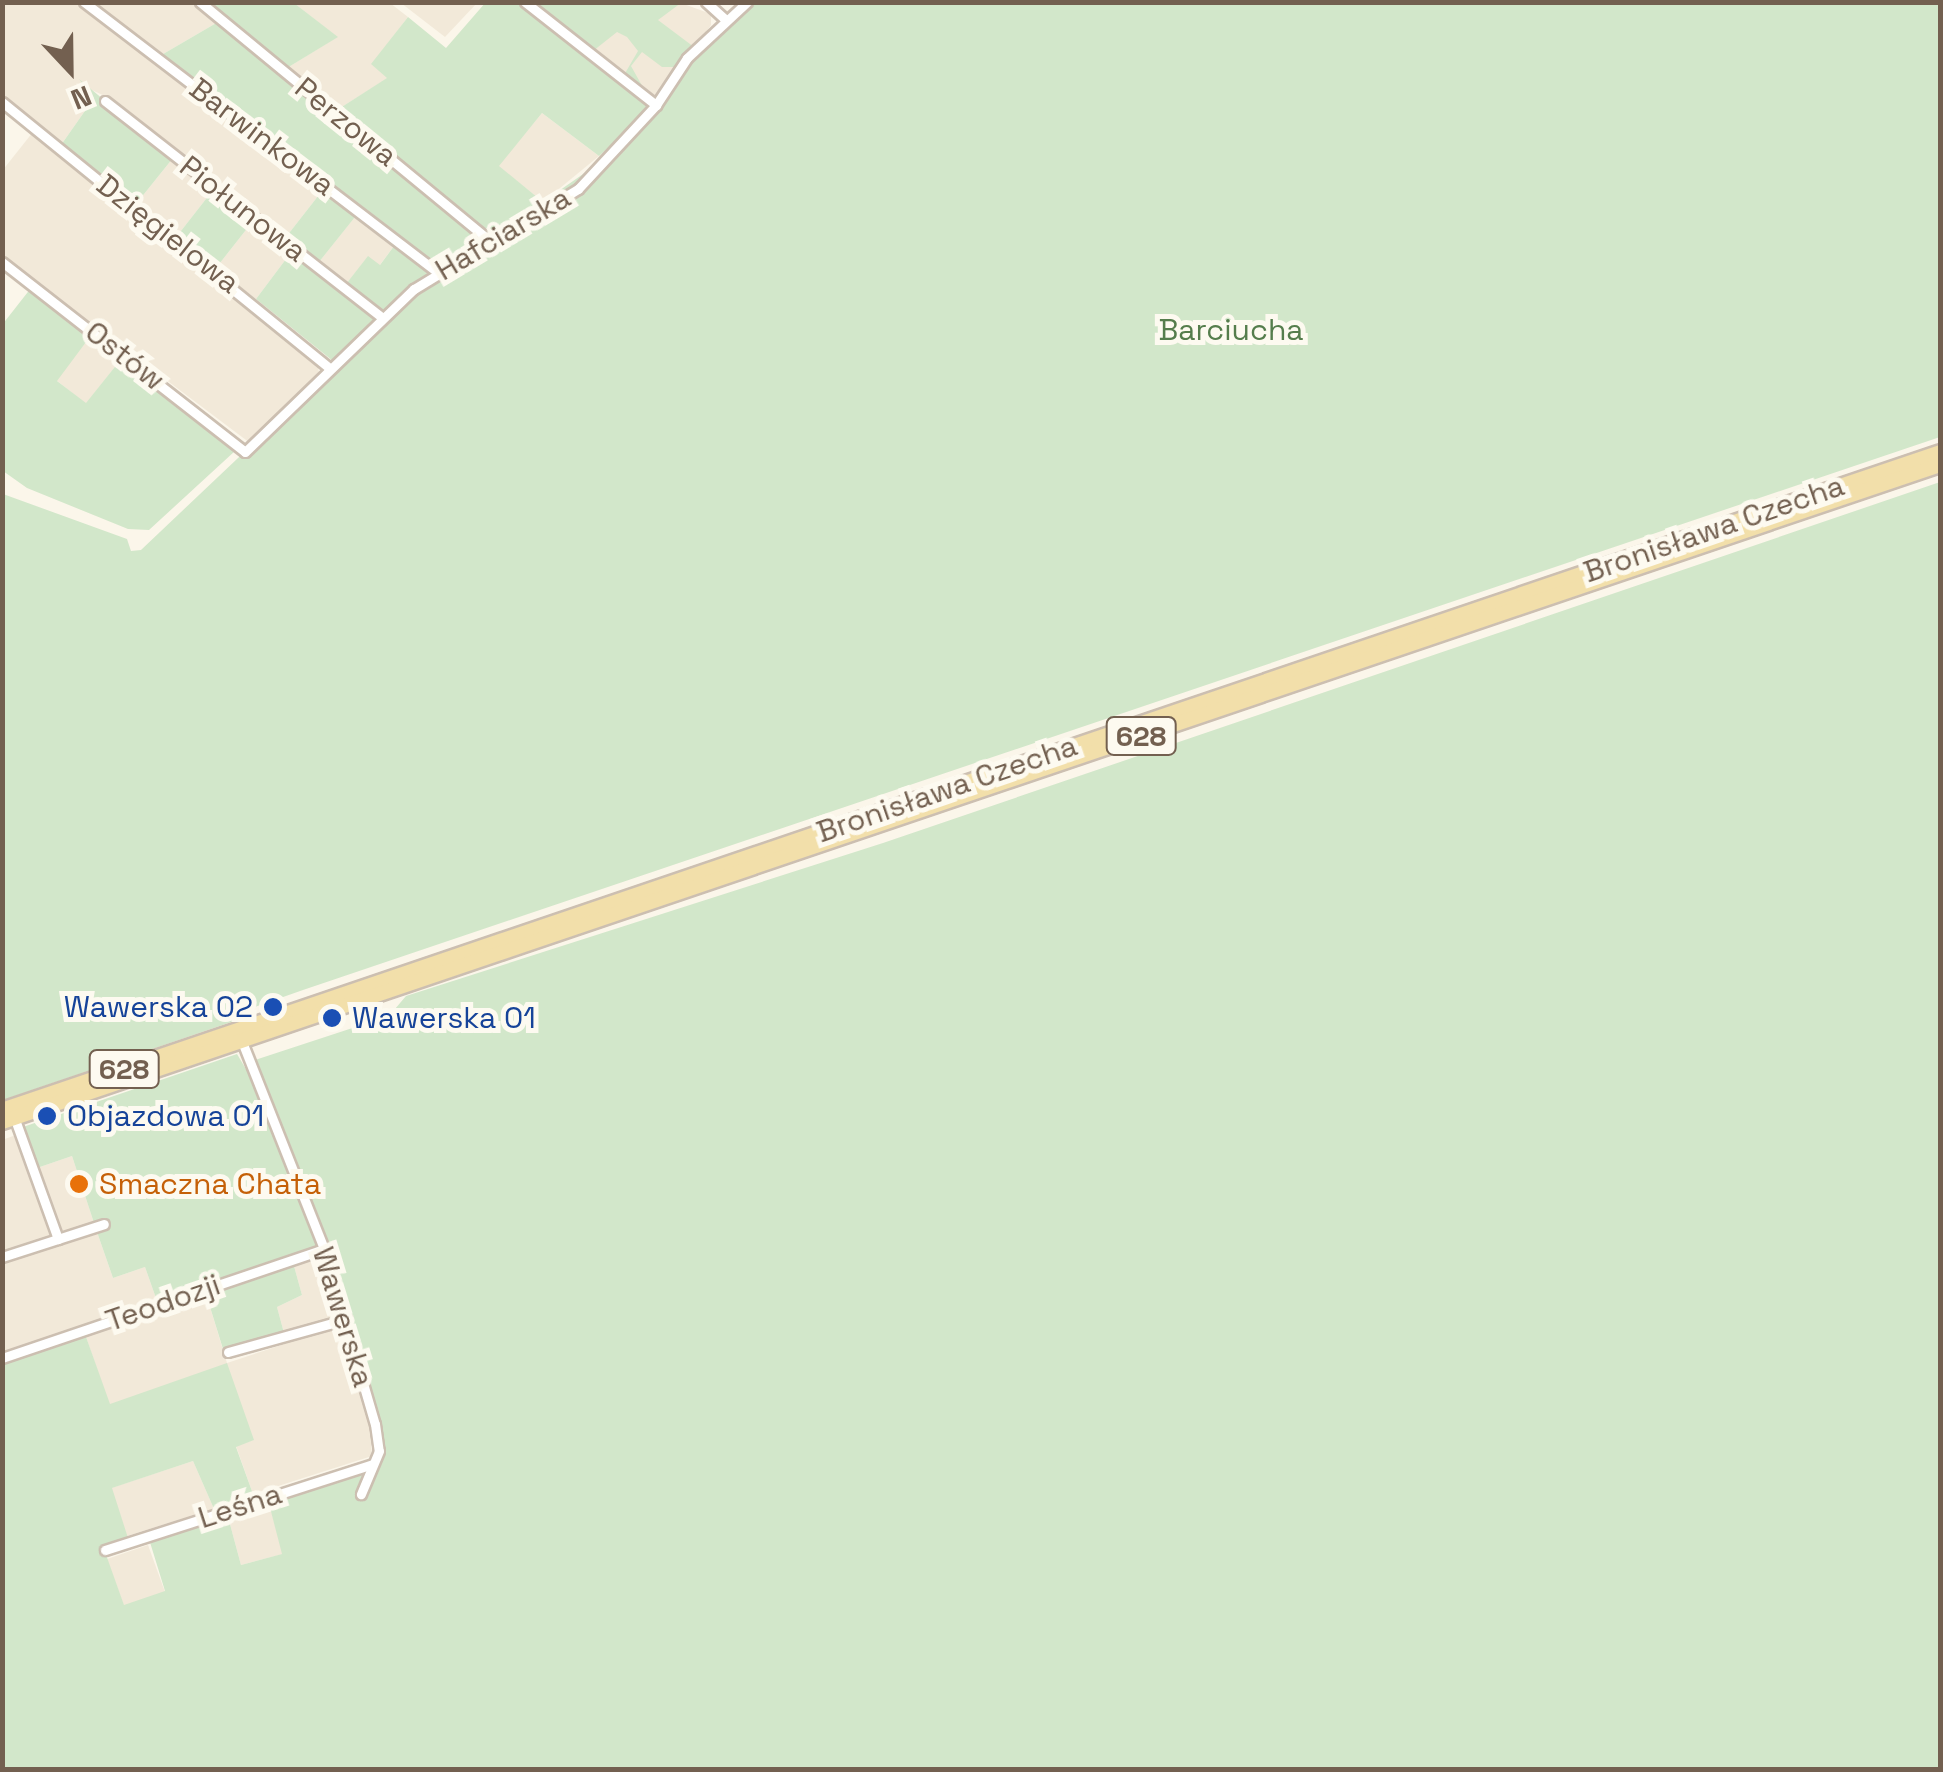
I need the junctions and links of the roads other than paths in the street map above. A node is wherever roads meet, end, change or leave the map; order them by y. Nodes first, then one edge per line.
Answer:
1 (84, 2) edge
2 (200, 2) edge
3 (525, 2) edge
4 (706, 2) edge
5 (747, 2) edge
6 (726, 20) junction
7 (105, 100) dead end
8 (2, 102) edge
9 (656, 105) junction
10 (492, 243) junction
11 (2, 262) edge
12 (438, 273) junction
13 (381, 317) junction
14 (330, 369) junction
15 (246, 452) joint
16 (1940, 452) edge
17 (1940, 465) edge
18 (240, 1036) junction
19 (8, 1114) edge
20 (104, 1224) dead end
21 (58, 1239) junction
22 (324, 1249) junction
23 (2, 1257) edge
24 (347, 1319) junction
25 (228, 1352) dead end
26 (2, 1358) edge
27 (375, 1462) junction
28 (360, 1494) dead end
29 (105, 1550) dead end

1 - 12 street, Barwinkowa
2 - 10 street, Perzowa
3 - 9 street
4 - 6 street
5 - 6 street, Hafciarska
6 - 9 street, Hafciarska
7 - 13 street, Piołunowa
8 - 14 street, Dzięgielowa
9 - 10 street, Hafciarska
10 - 12 street, Hafciarska
11 - 15 street, Ostów
12 - 13 street, Hafciarska
13 - 14 street, Hafciarska
14 - 15 street, Hafciarska
16 - 18 main road, Bronisława Czecha / 628
17 - 18 main road, Bronisława Czecha / 628
18 - 19 main road, 628
18 - 22 street, Wawerska
19 - 21 street
20 - 21 street
21 - 23 street
22 - 24 street, Wawerska
22 - 26 street, Teodozji
24 - 25 street
24 - 27 street, Wawerska
27 - 28 street, Wawerska
27 - 29 street, Leśna

